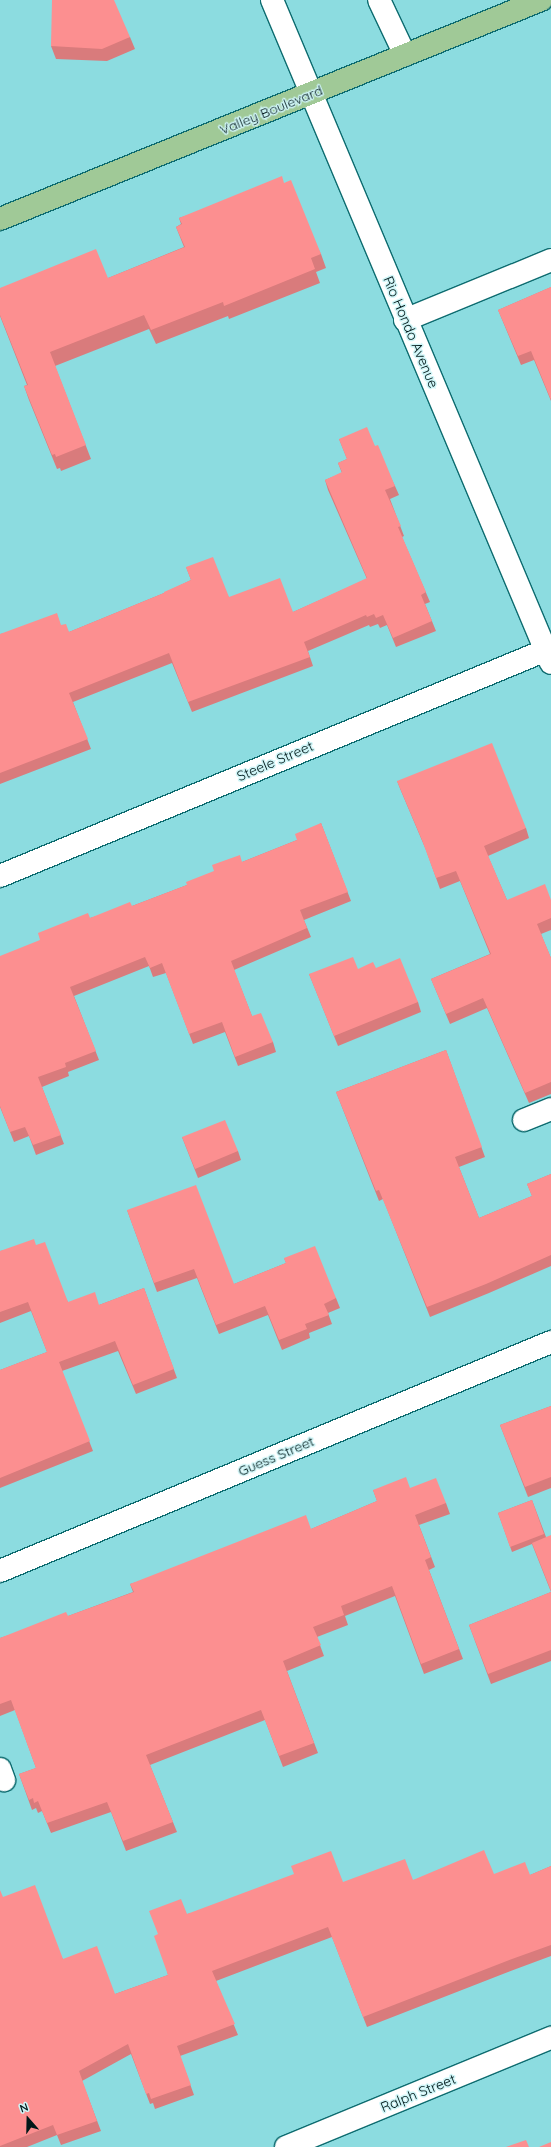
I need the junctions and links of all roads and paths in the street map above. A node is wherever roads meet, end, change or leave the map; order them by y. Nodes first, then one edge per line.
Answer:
1 (272, 0) edge
2 (379, 0) edge
3 (529, 2) edge
4 (405, 55) junction
5 (310, 94) junction
6 (0, 219) edge
7 (551, 260) edge
8 (406, 320) junction
9 (549, 654) edge
10 (0, 876) edge
11 (551, 1109) edge
12 (524, 1120) dead end
13 (551, 1342) edge
14 (0, 1571) edge
15 (551, 2038) edge
16 (286, 2147) edge

1 - 5 street, Rio Hondo Avenue
2 - 4 street
3 - 4 main road, Valley Boulevard
4 - 5 main road, Valley Boulevard
5 - 6 main road, Valley Boulevard
5 - 8 street, Rio Hondo Avenue
7 - 8 street
8 - 9 street, Rio Hondo Avenue
9 - 10 street, Steele Street
11 - 12 street
13 - 14 street, Guess Street
15 - 16 street, Ralph Street

